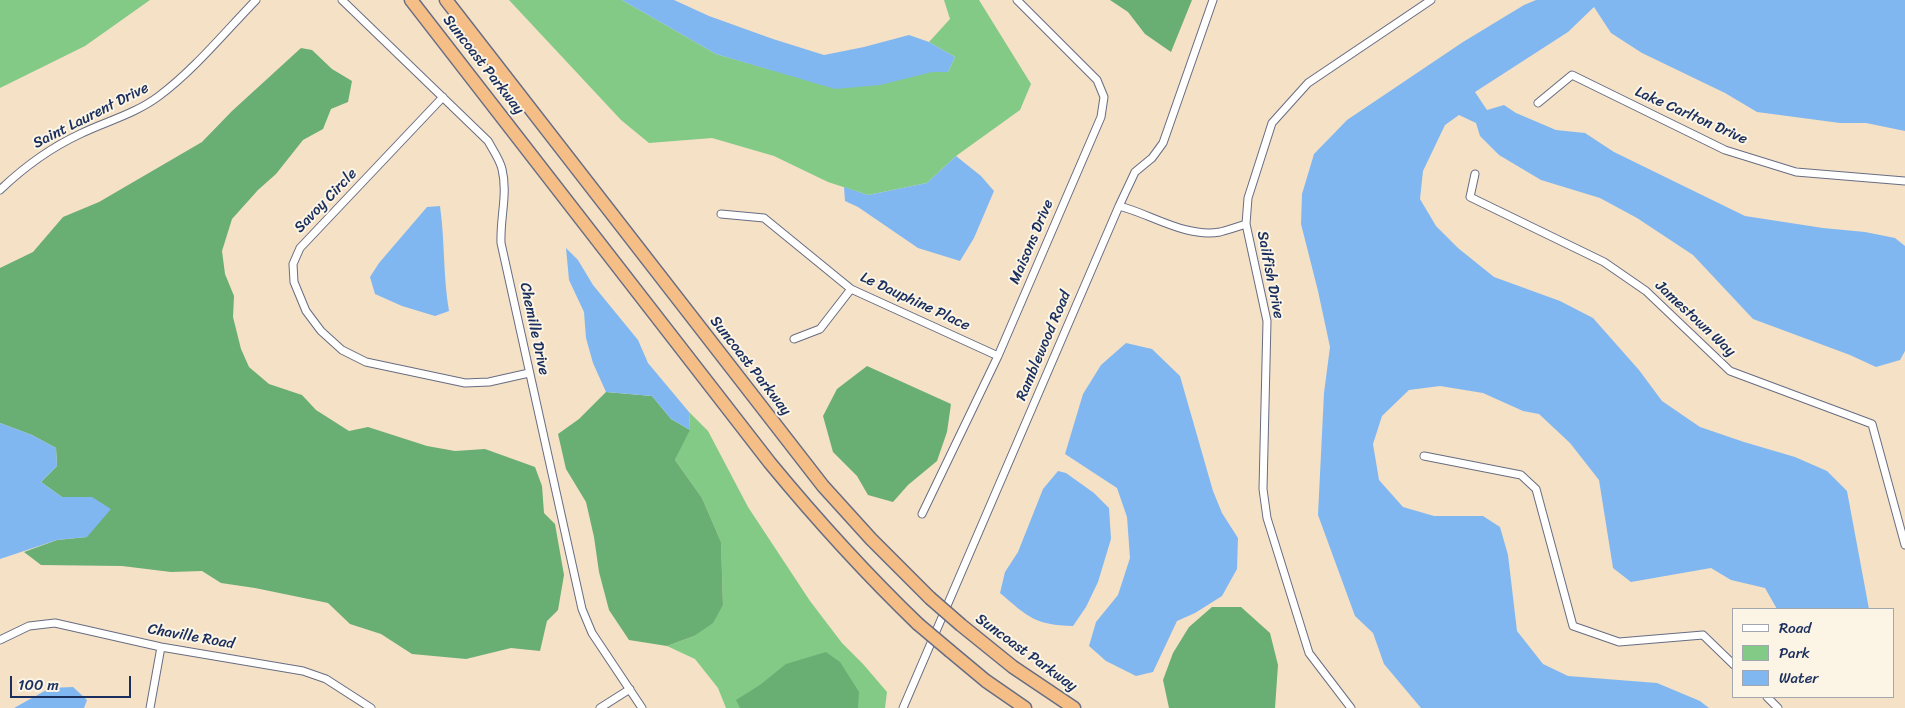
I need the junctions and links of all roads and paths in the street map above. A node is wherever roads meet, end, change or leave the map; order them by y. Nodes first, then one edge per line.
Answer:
1 (256, 0) edge
2 (342, 0) edge
3 (412, 0) edge
4 (446, 0) edge
5 (1017, 0) edge
6 (1213, 0) edge
7 (1431, 0) edge
8 (443, 98) junction
9 (1538, 103) dead end
10 (1475, 174) dead end
11 (1905, 182) edge
12 (0, 190) edge
13 (1119, 206) junction
14 (721, 214) dead end
15 (1246, 224) junction
16 (852, 289) junction
17 (794, 339) dead end
18 (998, 356) junction
19 (529, 373) junction
20 (1424, 456) dead end
21 (922, 514) dead end
22 (1905, 542) edge
23 (0, 640) edge
24 (161, 647) junction
25 (1732, 663) edge
26 (630, 689) junction
27 (1768, 698) edge
28 (150, 708) edge
29 (371, 708) edge
30 (600, 708) edge
31 (642, 708) edge
32 (903, 708) edge
33 (1025, 708) edge
34 (1074, 708) edge
35 (1351, 708) edge
36 (1778, 708) edge

1 - 12 street, Saint Laurent Drive
2 - 8 street, Chemille Drive
3 - 33 highway, Suncoast Parkway, bridge
4 - 34 highway, Suncoast Parkway, bridge
5 - 18 street, Maisons Drive
6 - 13 street, Ramblewood Road
7 - 15 street, Sailfish Drive
8 - 19 street, Chemille Drive
8 - 19 street, Savoy Circle
9 - 11 street, Lake Carlton Drive
10 - 22 street, Jamestown Way
13 - 15 street
13 - 32 street, Ramblewood Road
14 - 16 street, Le Dauphine Place
15 - 35 street, Sailfish Drive
16 - 17 street
16 - 18 street, Le Dauphine Place
18 - 21 street, Maisons Drive
19 - 26 street, Chemille Drive
20 - 25 street
23 - 24 street, Chaville Road
24 - 28 street
24 - 29 street, Chaville Road
26 - 30 street
26 - 31 street, Chemille Drive
27 - 36 street

